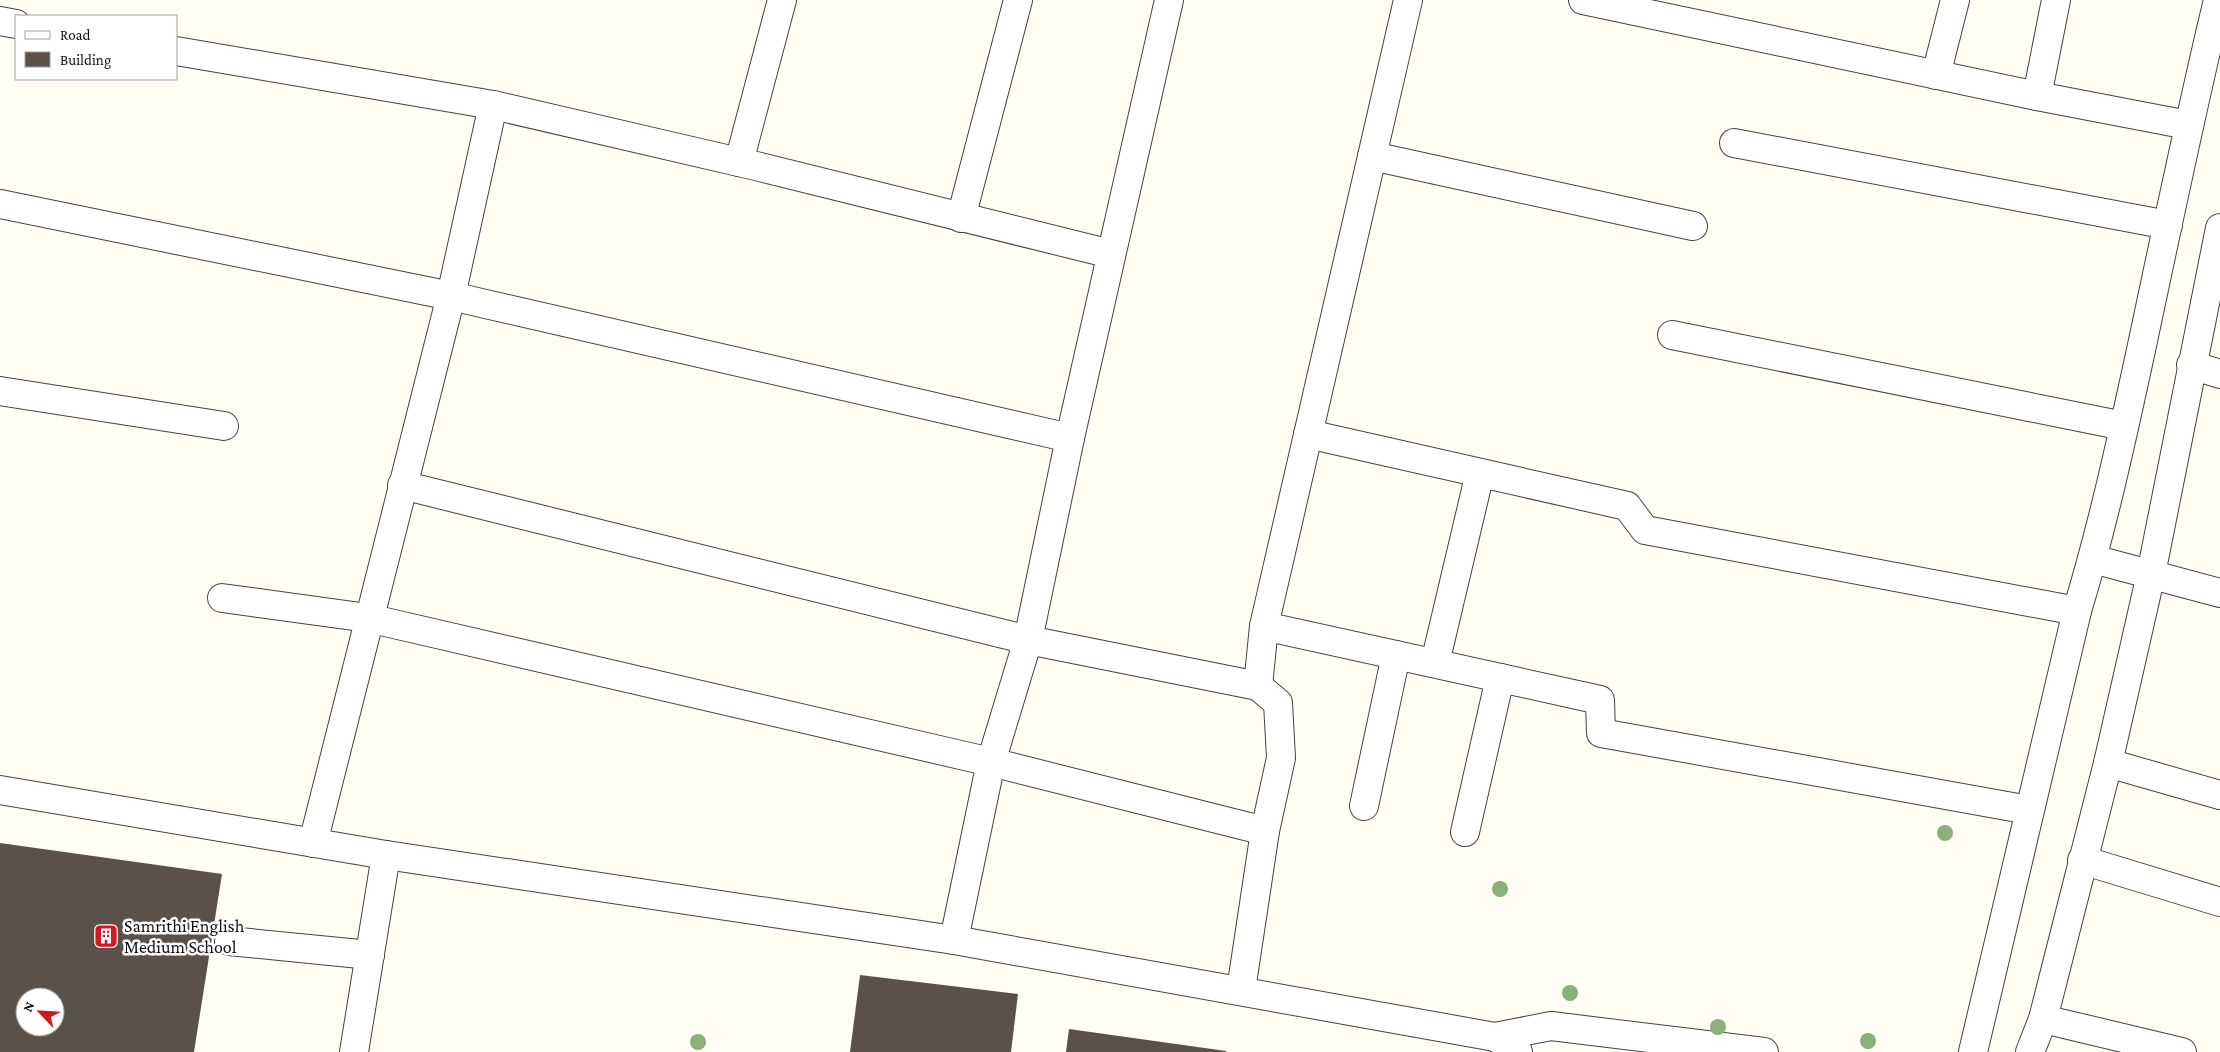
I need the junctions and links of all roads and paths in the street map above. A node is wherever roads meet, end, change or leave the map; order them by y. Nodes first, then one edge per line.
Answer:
1 (782, 0) edge
2 (1018, 0) edge
3 (1169, 0) edge
4 (1408, 0) edge
5 (1584, 0) edge
6 (1954, 0) edge
7 (2056, 0) edge
8 (2218, 0) edge
9 (0, 21) edge
10 (15, 24) edge
11 (178, 51) edge
12 (1936, 74) junction
13 (2037, 96) junction
14 (493, 105) junction
15 (2188, 125) junction
16 (1734, 143) dead end
17 (1372, 156) junction
18 (739, 162) junction
19 (0, 204) edge
20 (961, 218) junction
21 (2168, 225) junction
22 (1693, 226) dead end
23 (2220, 228) edge
24 (1111, 254) junction
25 (451, 296) junction
26 (1672, 335) dead end
27 (2191, 365) junction
28 (2220, 374) edge
29 (0, 391) edge
30 (224, 426) dead end
31 (2124, 426) junction
32 (1308, 434) junction
33 (1070, 438) junction
34 (1480, 473) junction
35 (402, 485) junction
36 (2093, 560) junction
37 (2151, 574) junction
38 (2220, 593) edge
39 (222, 598) dead end
40 (2077, 611) junction
41 (368, 618) junction
42 (1264, 626) junction
43 (1028, 640) junction
44 (1396, 655) junction
45 (1435, 664) junction
46 (1500, 678) junction
47 (1258, 686) junction
48 (991, 762) junction
49 (2108, 763) junction
50 (0, 790) edge
51 (2220, 795) edge
52 (1364, 806) dead end
53 (2029, 810) junction
54 (1265, 831) junction
55 (1465, 832) dead end
56 (312, 843) junction
57 (386, 855) junction
58 (2082, 860) junction
59 (2220, 902) edge
60 (954, 940) junction
61 (229, 941) dead end
62 (370, 955) junction
63 (1241, 990) junction
64 (2043, 1019) junction
65 (1495, 1037) junction
66 (354, 1052) edge
67 (1518, 1052) edge
68 (1764, 1052) edge
69 (1972, 1052) edge
70 (2030, 1052) edge
71 (2182, 1052) edge

1 - 18 street
2 - 20 street
3 - 24 street
4 - 17 street
5 - 12 street
6 - 12 street
7 - 13 street
8 - 15 street
9 - 10 street
11 - 14 street
12 - 13 street
13 - 15 street
14 - 18 street
14 - 25 street
15 - 21 street
16 - 21 street
17 - 22 street
17 - 32 street
18 - 20 street
19 - 25 street
20 - 24 street
21 - 31 street
23 - 27 street
24 - 33 street
25 - 33 street
25 - 35 street
26 - 31 street
27 - 28 street
27 - 37 street
29 - 30 street
31 - 36 street
32 - 34 street
32 - 42 street
33 - 43 street
34 - 40 street
34 - 45 street
35 - 41 street
35 - 43 street
36 - 37 street
36 - 40 street
37 - 38 street
37 - 49 street
39 - 41 street
40 - 53 street
41 - 48 street
41 - 56 street
42 - 44 street
42 - 47 street
43 - 47 street
43 - 48 street
44 - 45 street
44 - 52 street
45 - 46 street
46 - 53 street
46 - 55 street
47 - 54 street
48 - 54 street
48 - 60 street
49 - 51 street
49 - 58 street
50 - 56 street
53 - 69 street
54 - 63 street
56 - 57 street
57 - 60 street
57 - 62 street
58 - 59 street
58 - 64 street
60 - 63 street
61 - 62 street
62 - 66 street
63 - 65 street
64 - 70 street
64 - 71 street
65 - 67 street
65 - 68 street

